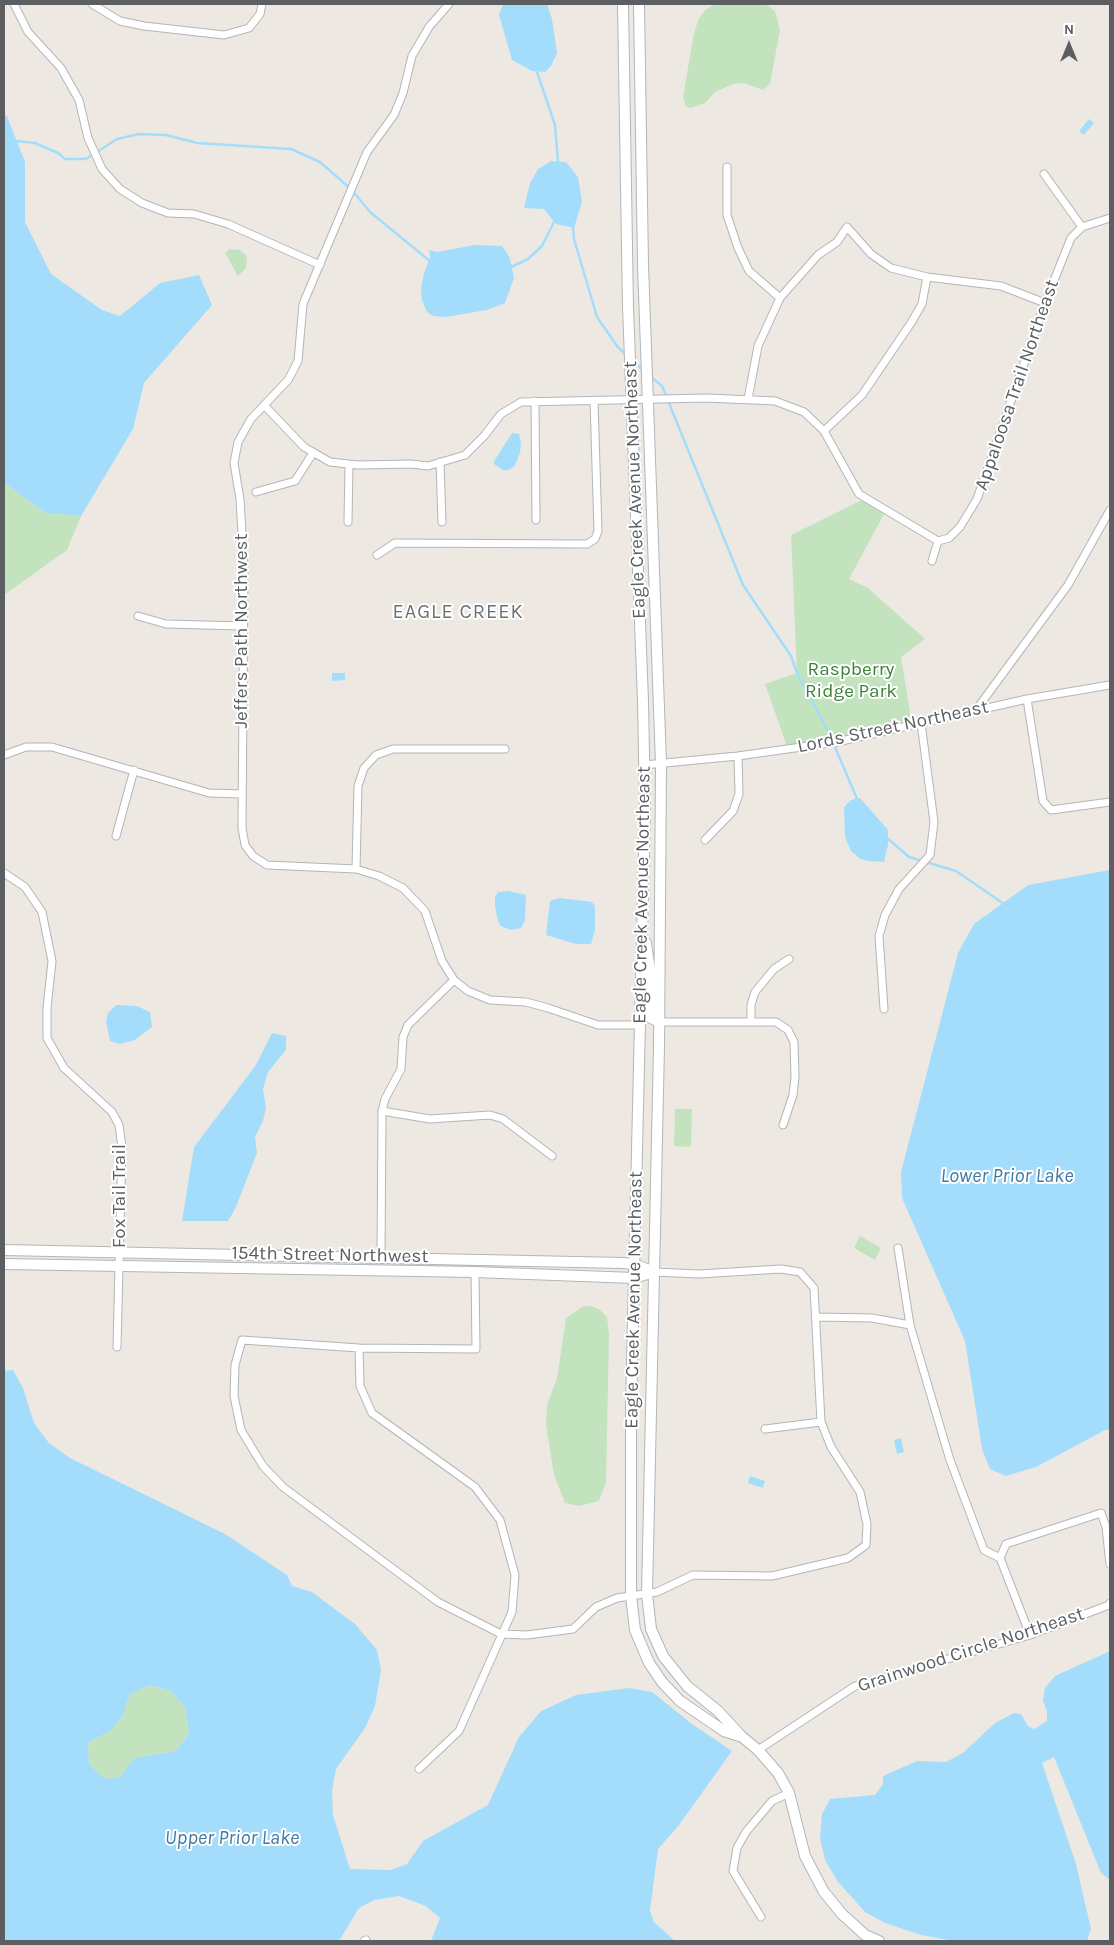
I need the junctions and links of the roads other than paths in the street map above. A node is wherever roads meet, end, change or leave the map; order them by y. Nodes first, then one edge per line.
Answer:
1 (92, 4) edge
2 (262, 4) edge
3 (449, 4) edge
4 (623, 4) edge
5 (639, 4) edge
6 (16, 5) edge
7 (726, 167) dead end
8 (1044, 174) dead end
9 (1110, 218) edge
10 (1082, 227) junction
11 (320, 266) junction
12 (927, 277) junction
13 (780, 298) junction
14 (1045, 303) junction
15 (632, 399) junction
16 (748, 399) junction
17 (648, 400) junction
18 (535, 401) junction
19 (594, 401) junction
20 (264, 406) junction
21 (824, 431) junction
22 (313, 453) junction
23 (440, 462) junction
24 (349, 464) junction
25 (256, 492) dead end
26 (1110, 510) edge
27 (536, 520) dead end
28 (348, 522) dead end
29 (442, 522) dead end
30 (938, 541) junction
31 (377, 555) dead end
32 (932, 562) dead end
33 (138, 616) dead end
34 (244, 626) junction
35 (1110, 685) edge
36 (1027, 698) junction
37 (976, 710) junction
38 (921, 723) junction
39 (505, 749) dead end
40 (4, 755) edge
41 (738, 756) junction
42 (661, 764) junction
43 (644, 765) junction
44 (134, 770) junction
45 (242, 794) junction
46 (1110, 802) edge
47 (116, 836) dead end
48 (705, 840) dead end
49 (356, 869) junction
50 (4, 873) edge
51 (643, 930) junction
52 (789, 959) dead end
53 (454, 980) junction
54 (884, 1009) dead end
55 (659, 1022) junction
56 (751, 1022) junction
57 (640, 1025) junction
58 (382, 1112) junction
59 (783, 1125) dead end
60 (552, 1156) dead end
61 (898, 1248) dead end
62 (4, 1250) edge
63 (120, 1251) junction
64 (381, 1256) junction
65 (4, 1264) edge
66 (634, 1264) junction
67 (120, 1265) junction
68 (475, 1272) junction
69 (654, 1272) junction
70 (634, 1278) junction
71 (817, 1317) junction
72 (910, 1325) junction
73 (118, 1347) dead end
74 (359, 1348) junction
75 (821, 1422) junction
76 (765, 1430) dead end
77 (1000, 1558) junction
78 (1110, 1564) edge
79 (639, 1595) junction
80 (1110, 1603) edge
81 (501, 1634) junction
82 (1030, 1635) junction
83 (740, 1736) junction
84 (758, 1750) junction
85 (419, 1768) dead end
86 (789, 1793) junction
87 (761, 1917) dead end
88 (864, 1938) edge
89 (879, 1941) edge

1 - 2 street
3 - 11 street, Jeffers Path Northwest
4 - 15 main road, Eagle Creek Avenue Northeast
5 - 17 main road, Eagle Creek Avenue Northeast
6 - 11 street
7 - 13 street
8 - 10 street
9 - 10 street
10 - 14 street, Appaloosa Trail Northeast
11 - 20 street, Jeffers Path Northwest
12 - 13 street
12 - 14 street
12 - 21 street
13 - 16 street
14 - 30 street, Appaloosa Trail Northeast
15 - 17 street
15 - 19 street
15 - 43 main road, Eagle Creek Avenue Northeast
16 - 17 street
16 - 21 street
17 - 42 main road, Eagle Creek Avenue Northeast
18 - 19 street
18 - 23 street
18 - 27 street
19 - 31 street
20 - 22 street
20 - 34 street, Jeffers Path Northwest
21 - 30 street
22 - 24 street
22 - 25 street
23 - 24 street
23 - 29 street
24 - 28 street
26 - 37 street
30 - 32 street
33 - 34 street
34 - 45 street, Jeffers Path Northwest
35 - 36 street, Lords Street Northeast
36 - 37 street, Lords Street Northeast
36 - 46 street
37 - 38 street, Lords Street Northeast
38 - 41 street, Lords Street Northeast
38 - 54 street
39 - 49 street
40 - 44 street
41 - 42 street, Lords Street Northeast
41 - 48 street
42 - 43 street, Lords Street Northeast
42 - 55 main road, Eagle Creek Avenue Northeast
43 - 51 main road, Eagle Creek Avenue Northeast
44 - 45 street
44 - 47 street
45 - 49 street, Jeffers Path Northwest
49 - 53 street, Jeffers Path Northwest
50 - 63 street, Fox Tail Trail
51 - 55 main road
51 - 57 main road, Eagle Creek Avenue Northeast
52 - 56 street
53 - 57 street, Jeffers Path Northwest
53 - 58 street
55 - 56 street
55 - 69 main road, Eagle Creek Avenue Northeast
56 - 59 street
57 - 66 main road, Eagle Creek Avenue Northeast
58 - 60 street
58 - 64 street
61 - 72 street
62 - 63 main road, 154th Street Northwest
63 - 64 main road, 154th Street Northwest
63 - 67 street, Fox Tail Trail
64 - 66 main road, 154th Street Northwest
65 - 67 main road, 154th Street Northwest
66 - 69 main road, 154th Street Northwest
66 - 70 main road, Eagle Creek Avenue Northeast
67 - 68 main road, 154th Street Northwest
67 - 73 street, Fox Tail Trail
68 - 70 main road, 154th Street Northwest
68 - 74 street
69 - 70 main road, 154th Street Northwest
69 - 71 street, 154th Street Northwest
69 - 79 main road, Eagle Creek Avenue Northeast
70 - 79 main road, Eagle Creek Avenue Northeast
71 - 72 street
71 - 75 street, 154th Street Northwest
72 - 77 street
74 - 81 street
74 - 81 street
75 - 76 street
75 - 79 street, 154th Street Northwest
77 - 78 street
77 - 82 street
79 - 81 street
79 - 83 main road, Eagle Creek Avenue Northeast
79 - 83 main road, Eagle Creek Avenue Northeast
80 - 82 street, Grainwood Circle Northeast
81 - 85 street
82 - 84 street, Grainwood Circle Northeast
83 - 84 main road, Eagle Creek Avenue Northeast
84 - 86 main road, Eagle Creek Avenue Northeast
86 - 87 street
86 - 88 main road, Eagle Creek Avenue Northeast
88 - 89 main road, Eagle Creek Avenue Northeast

